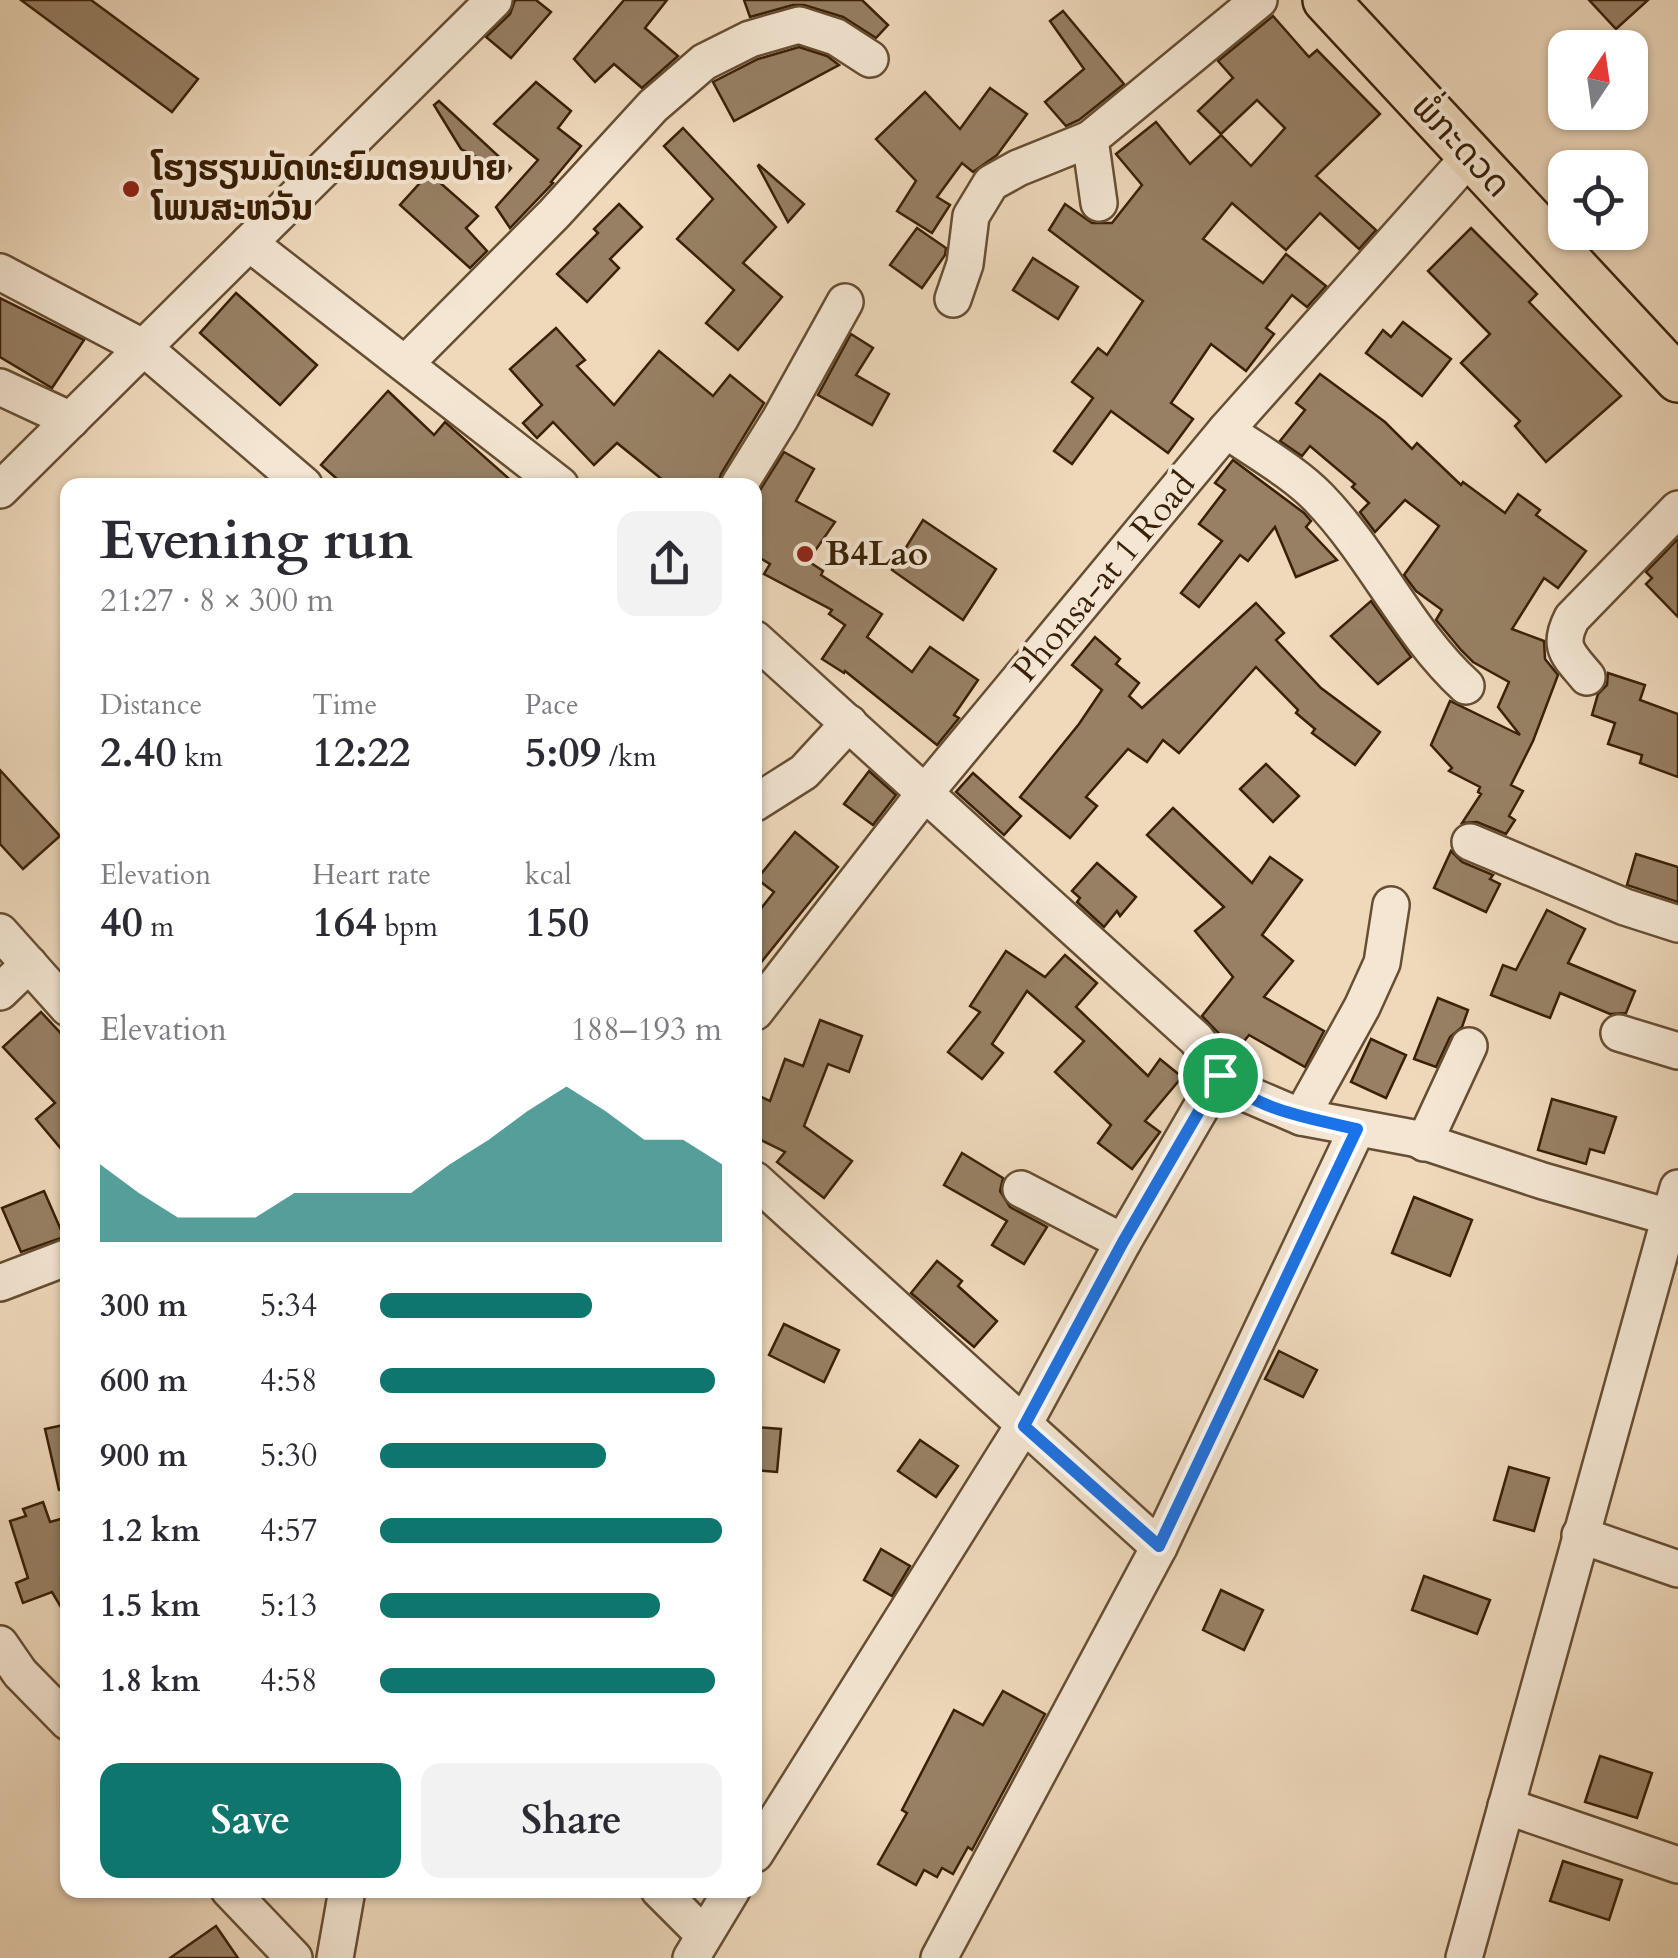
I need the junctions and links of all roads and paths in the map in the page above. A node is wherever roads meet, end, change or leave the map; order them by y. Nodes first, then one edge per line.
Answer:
1 (494, 0) edge
2 (1258, 0) edge
3 (1326, 0) edge
4 (870, 60) dead end
5 (1090, 139) junction
6 (1470, 156) junction
7 (1098, 203) dead end
8 (249, 243) junction
9 (0, 272) edge
10 (953, 299) dead end
11 (845, 302) dead end
12 (144, 348) junction
13 (405, 364) junction
14 (1678, 380) edge
15 (0, 387) edge
16 (72, 420) junction
17 (1226, 430) junction
18 (296, 478) edge
19 (551, 478) edge
20 (743, 478) edge
21 (0, 490) edge
22 (1678, 509) edge
23 (762, 645) edge
24 (1587, 677) dead end
25 (1466, 686) dead end
26 (850, 723) junction
27 (924, 794) junction
28 (762, 798) edge
29 (1470, 842) dead end
30 (1391, 905) dead end
31 (1678, 924) edge
32 (0, 932) edge
33 (29, 964) junction
34 (0, 992) edge
35 (60, 999) edge
36 (762, 1003) edge
37 (1619, 1033) dead end
38 (1469, 1046) dead end
39 (1678, 1051) edge
40 (1220, 1075) junction
41 (1302, 1117) junction
42 (1357, 1129) junction
43 (1424, 1142) junction
44 (762, 1186) edge
45 (1022, 1189) dead end
46 (1674, 1202) edge
47 (1123, 1242) junction
48 (60, 1260) edge
49 (0, 1283) edge
50 (1024, 1426) junction
51 (1580, 1535) junction
52 (1159, 1546) junction
53 (1678, 1569) edge
54 (0, 1644) edge
55 (60, 1714) edge
56 (1506, 1806) junction
57 (762, 1843) edge
58 (1678, 1864) edge
59 (236, 1898) edge
60 (346, 1898) edge
61 (665, 1898) edge
62 (727, 1898) edge
63 (697, 1947) edge
64 (294, 1958) edge
65 (335, 1958) edge
66 (940, 1958) edge
67 (1464, 1958) edge

1 - 8 street
2 - 5 street
3 - 6 main road, ພໍ່ກະດວດ
4 - 13 street
5 - 7 street
5 - 10 street
6 - 14 main road, ພໍ່ກະດວດ
6 - 17 street, Phonsa-at 1 Road
8 - 12 street
8 - 13 street
9 - 12 street
11 - 20 street
12 - 16 street
12 - 18 street
13 - 19 street
15 - 16 street
16 - 21 street
17 - 25 street
17 - 27 street, Phonsa-at 1 Road
22 - 24 street
23 - 26 street
26 - 27 street
26 - 28 street
27 - 36 street, Phonsa-at 1 Road
27 - 40 street
29 - 31 street
30 - 41 street
32 - 33 street
33 - 34 street
33 - 35 street
37 - 39 street
38 - 43 street
40 - 41 street
40 - 47 street
41 - 42 street
42 - 43 street
42 - 52 street
43 - 46 street
44 - 50 street
45 - 47 street
46 - 51 street
47 - 50 street
48 - 49 street
50 - 52 street
50 - 57 street
51 - 53 street
51 - 56 street
52 - 66 street
54 - 55 street
56 - 58 street
56 - 67 street
59 - 64 street
60 - 65 street
61 - 63 street
62 - 63 street

